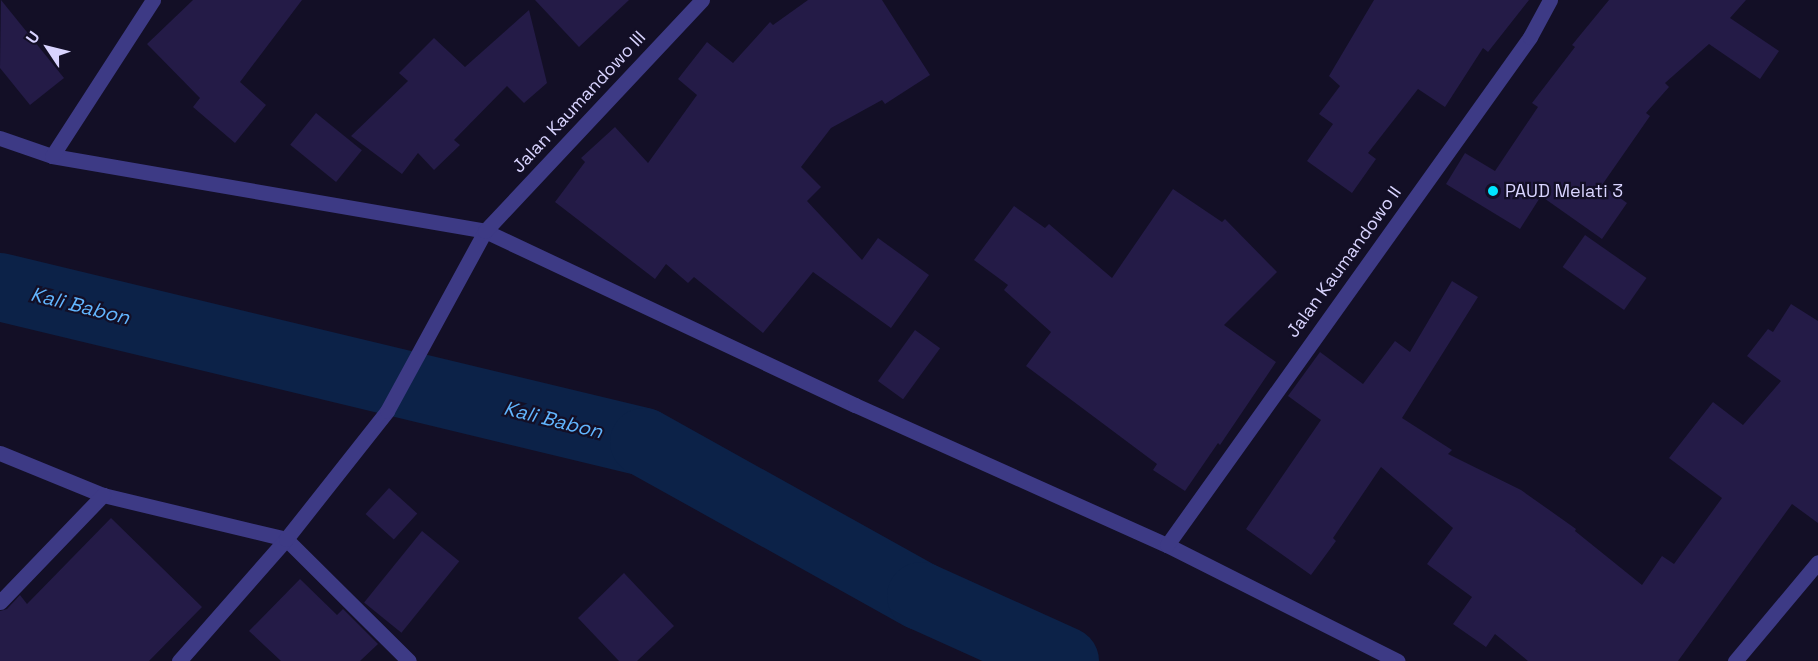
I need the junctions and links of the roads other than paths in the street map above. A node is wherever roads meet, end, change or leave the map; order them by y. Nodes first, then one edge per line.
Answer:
1 (153, 0) edge
2 (702, 0) edge
3 (1550, 0) edge
4 (0, 138) edge
5 (52, 156) junction
6 (485, 231) junction
7 (0, 453) edge
8 (103, 495) junction
9 (286, 539) junction
10 (1167, 545) junction
11 (1818, 562) edge
12 (0, 602) edge
13 (179, 661) edge
14 (409, 661) edge
15 (1398, 661) edge
16 (1735, 661) edge

1 - 5 street
2 - 6 street, Jalan Kaumandowo III
3 - 10 street, Jalan Kaumandowo II
4 - 5 street
5 - 6 street
6 - 9 street, Jalan Kaumandowo III
6 - 10 street
7 - 8 street
8 - 9 street
8 - 12 street
9 - 13 street, Jalan Kaumandowo III
9 - 14 street
10 - 15 street
11 - 16 street

